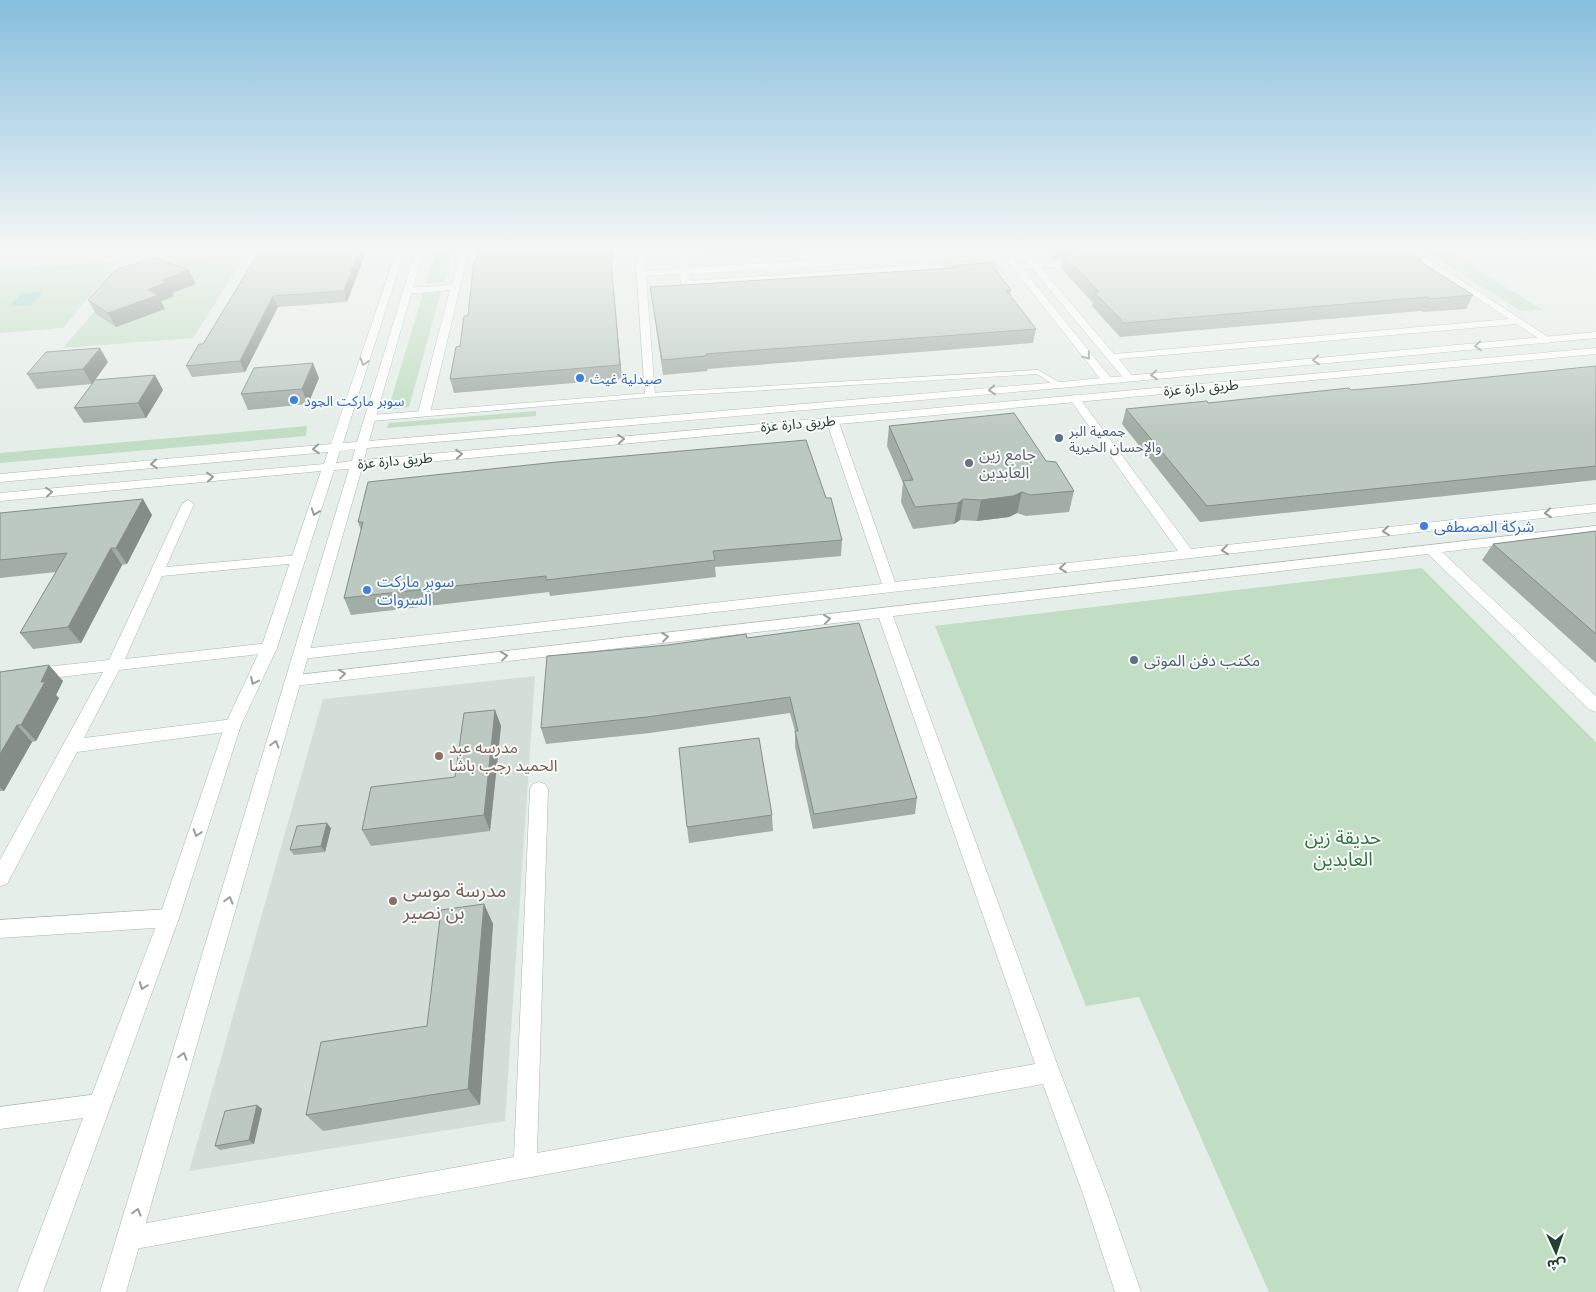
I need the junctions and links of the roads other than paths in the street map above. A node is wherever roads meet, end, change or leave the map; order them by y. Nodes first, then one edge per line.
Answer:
1 (382, 309) edge
2 (403, 309) edge
3 (450, 309) edge
4 (644, 309) edge
5 (1050, 309) edge
6 (1071, 309) edge
7 (1501, 309) edge
8 (1519, 321) junction
9 (1596, 335) edge
10 (1548, 340) junction
11 (1596, 351) edge
12 (1111, 357) junction
13 (1128, 377) junction
14 (1106, 379) junction
15 (1060, 385) junction
16 (650, 395) junction
17 (1074, 398) junction
18 (424, 414) junction
19 (372, 418) junction
20 (832, 420) junction
21 (364, 444) junction
22 (337, 447) junction
23 (358, 463) junction
24 (330, 466) junction
25 (0, 478) edge
26 (0, 497) edge
27 (188, 504) dead end
28 (1596, 508) edge
29 (1596, 530) edge
30 (1290, 542) junction
31 (1431, 549) junction
32 (1187, 554) junction
33 (299, 559) junction
34 (1309, 563) junction
35 (157, 572) junction
36 (1028, 572) junction
37 (890, 588) junction
38 (1041, 594) junction
39 (752, 603) junction
40 (884, 612) junction
41 (758, 626) junction
42 (269, 648) junction
43 (302, 654) junction
44 (114, 665) junction
45 (0, 678) edge
46 (294, 680) junction
47 (1596, 706) edge
48 (233, 725) junction
49 (72, 746) junction
50 (539, 789) dead end
51 (0, 878) edge
52 (169, 918) junction
53 (0, 929) edge
54 (1049, 1072) junction
55 (98, 1106) junction
56 (0, 1118) edge
57 (525, 1166) junction
58 (130, 1238) junction
59 (30, 1292) edge
60 (113, 1292) edge
61 (1128, 1292) edge

1 -> 22 street
2 - 19 street
3 - 18 street
4 - 16 street
5 -> 14 street
6 - 12 street
7 - 8 street
8 - 10 street
8 - 12 street
9 - 10 street
10 -> 13 street
11 - 17 street, طريق دارة عزة
12 - 13 street
13 - 14 street
14 - 15 street
15 - 16 lane
15 -> 21 street
16 - 18 lane
17 - 20 street, طريق دارة عزة
17 - 32 street
18 - 19 lane
19 - 21 street
23 -> 20 street, طريق دارة عزة
20 - 37 street
21 - 22 street
21 - 23 street
22 - 24 street
22 -> 25 street
23 - 24 street, طريق دارة عزة
23 - 43 street
26 -> 24 street, طريق دارة عزة
24 -> 33 street
27 - 35 street
28 -> 30 street
29 - 31 street
30 -> 32 street
30 - 34 street
31 - 34 street
31 - 47 street
32 -> 36 street
33 - 35 street
33 - 42 street
34 - 38 street
35 - 44 street
36 - 37 street
36 - 38 street
37 - 39 street
38 - 40 street
39 - 41 street
39 - 43 street
41 -> 40 street
40 - 54 street
46 -> 41 street
42 - 44 street
42 -> 48 street
43 - 46 street
44 - 45 street
44 - 49 street
58 -> 46 street
48 - 49 street
48 -> 52 street
49 - 51 street
50 - 57 street
52 - 53 street
52 -> 55 street
54 - 57 street
54 - 61 street
55 - 56 street
55 - 59 street
57 - 58 street
58 - 60 street

